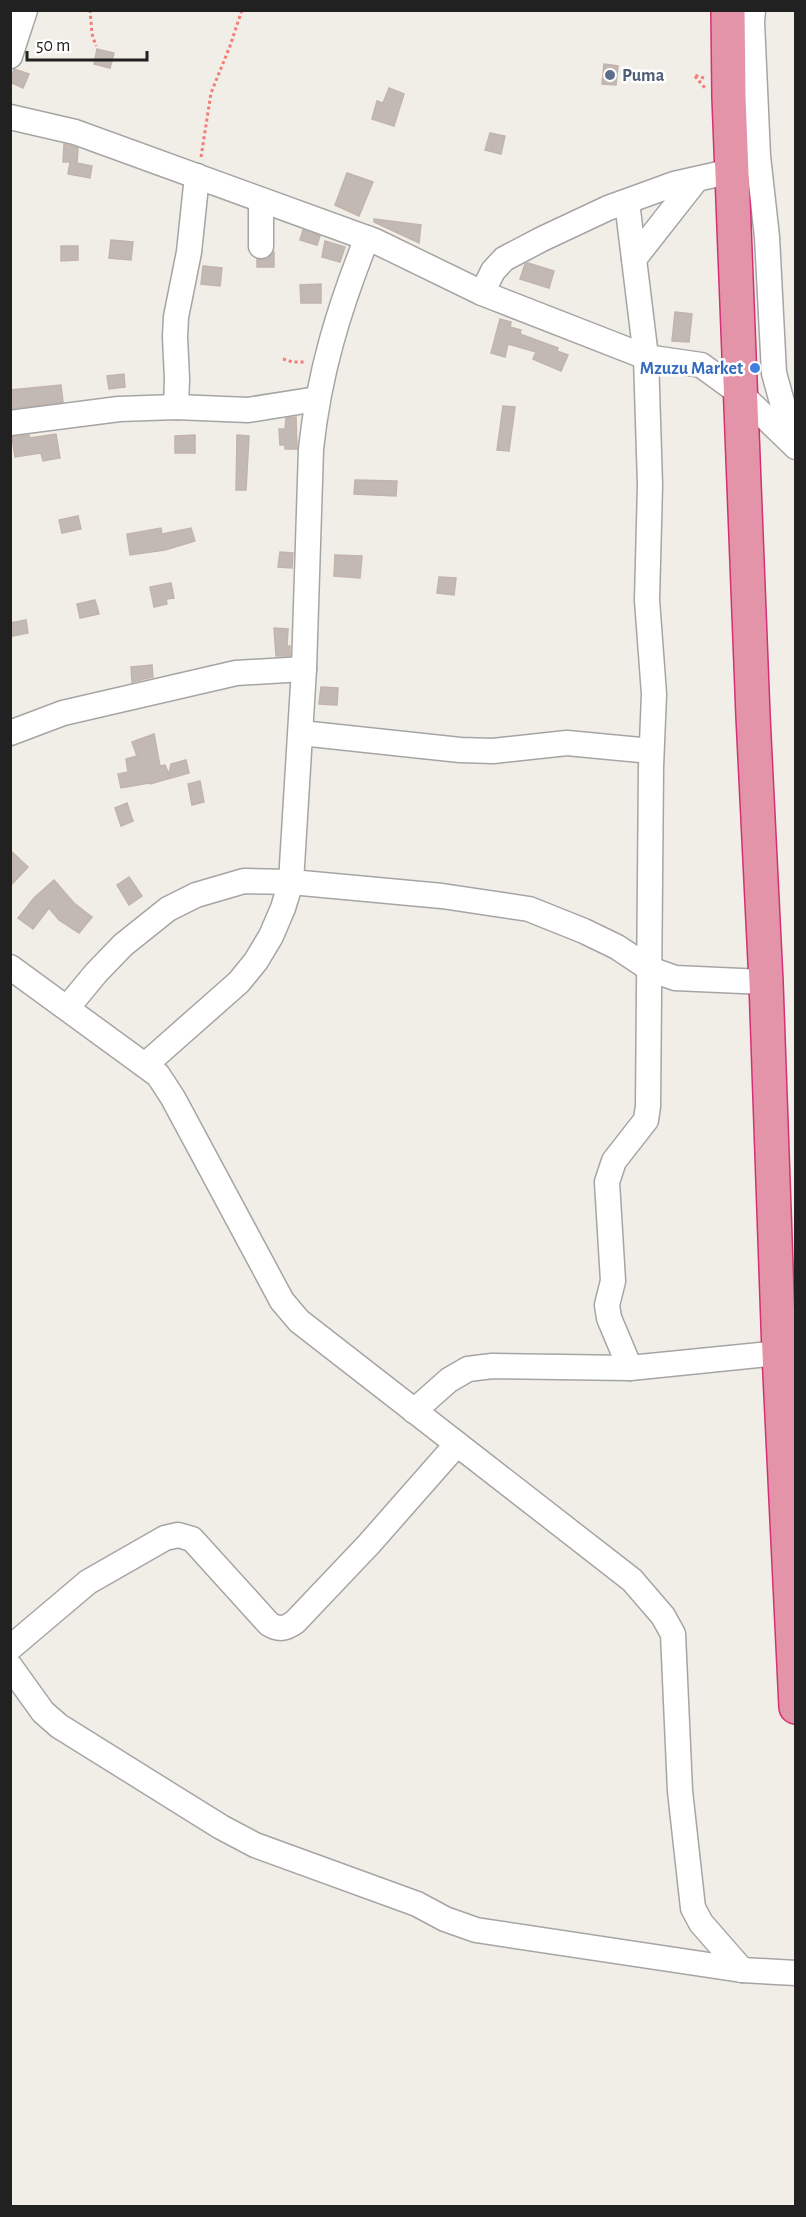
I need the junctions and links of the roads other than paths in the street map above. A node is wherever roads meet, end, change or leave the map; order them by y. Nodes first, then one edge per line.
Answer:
1 (25, 10) edge
2 (728, 10) edge
3 (753, 10) edge
4 (10, 56) edge
5 (10, 117) edge
6 (732, 171) junction
7 (197, 176) junction
8 (696, 180) junction
9 (261, 200) junction
10 (627, 202) junction
11 (367, 238) junction
12 (261, 246) dead end
13 (634, 259) junction
14 (482, 293) junction
15 (646, 357) junction
16 (741, 394) junction
17 (317, 399) junction
18 (176, 407) junction
19 (10, 423) edge
20 (795, 445) edge
21 (304, 669) junction
22 (10, 733) edge
23 (301, 733) junction
24 (651, 752) junction
25 (291, 882) junction
26 (10, 967) edge
27 (650, 969) junction
28 (766, 982) junction
29 (67, 1008) junction
30 (145, 1065) junction
31 (787, 1348) edge
32 (630, 1368) junction
33 (414, 1411) junction
34 (457, 1444) junction
35 (10, 1648) edge
36 (10, 1666) edge
37 (795, 1707) edge
38 (742, 1970) junction
39 (795, 1973) edge

1 - 4 street
2 - 6 highway
3 - 20 street
5 - 7 street
6 - 8 street
6 - 16 highway
7 - 9 street
7 - 18 street
8 - 10 street
8 - 13 street
9 - 11 street
9 - 12 street
10 - 13 street
10 - 14 street
11 - 14 street
11 - 17 street
13 - 15 street
14 - 15 street
15 - 16 street
15 - 24 street
16 - 20 street
16 - 28 highway
17 - 18 street
17 - 21 street
18 - 19 street
21 - 22 street
21 - 23 street
23 - 24 street
23 - 25 street
24 - 27 street
25 - 27 street
25 - 29 street
25 - 30 street
26 - 29 street
27 - 28 street
27 - 32 street
28 - 31 highway
29 - 30 street
30 - 33 street
31 - 32 street
31 - 37 highway
32 - 33 street
33 - 34 street
34 - 35 street
34 - 38 street
36 - 38 street
38 - 39 street

